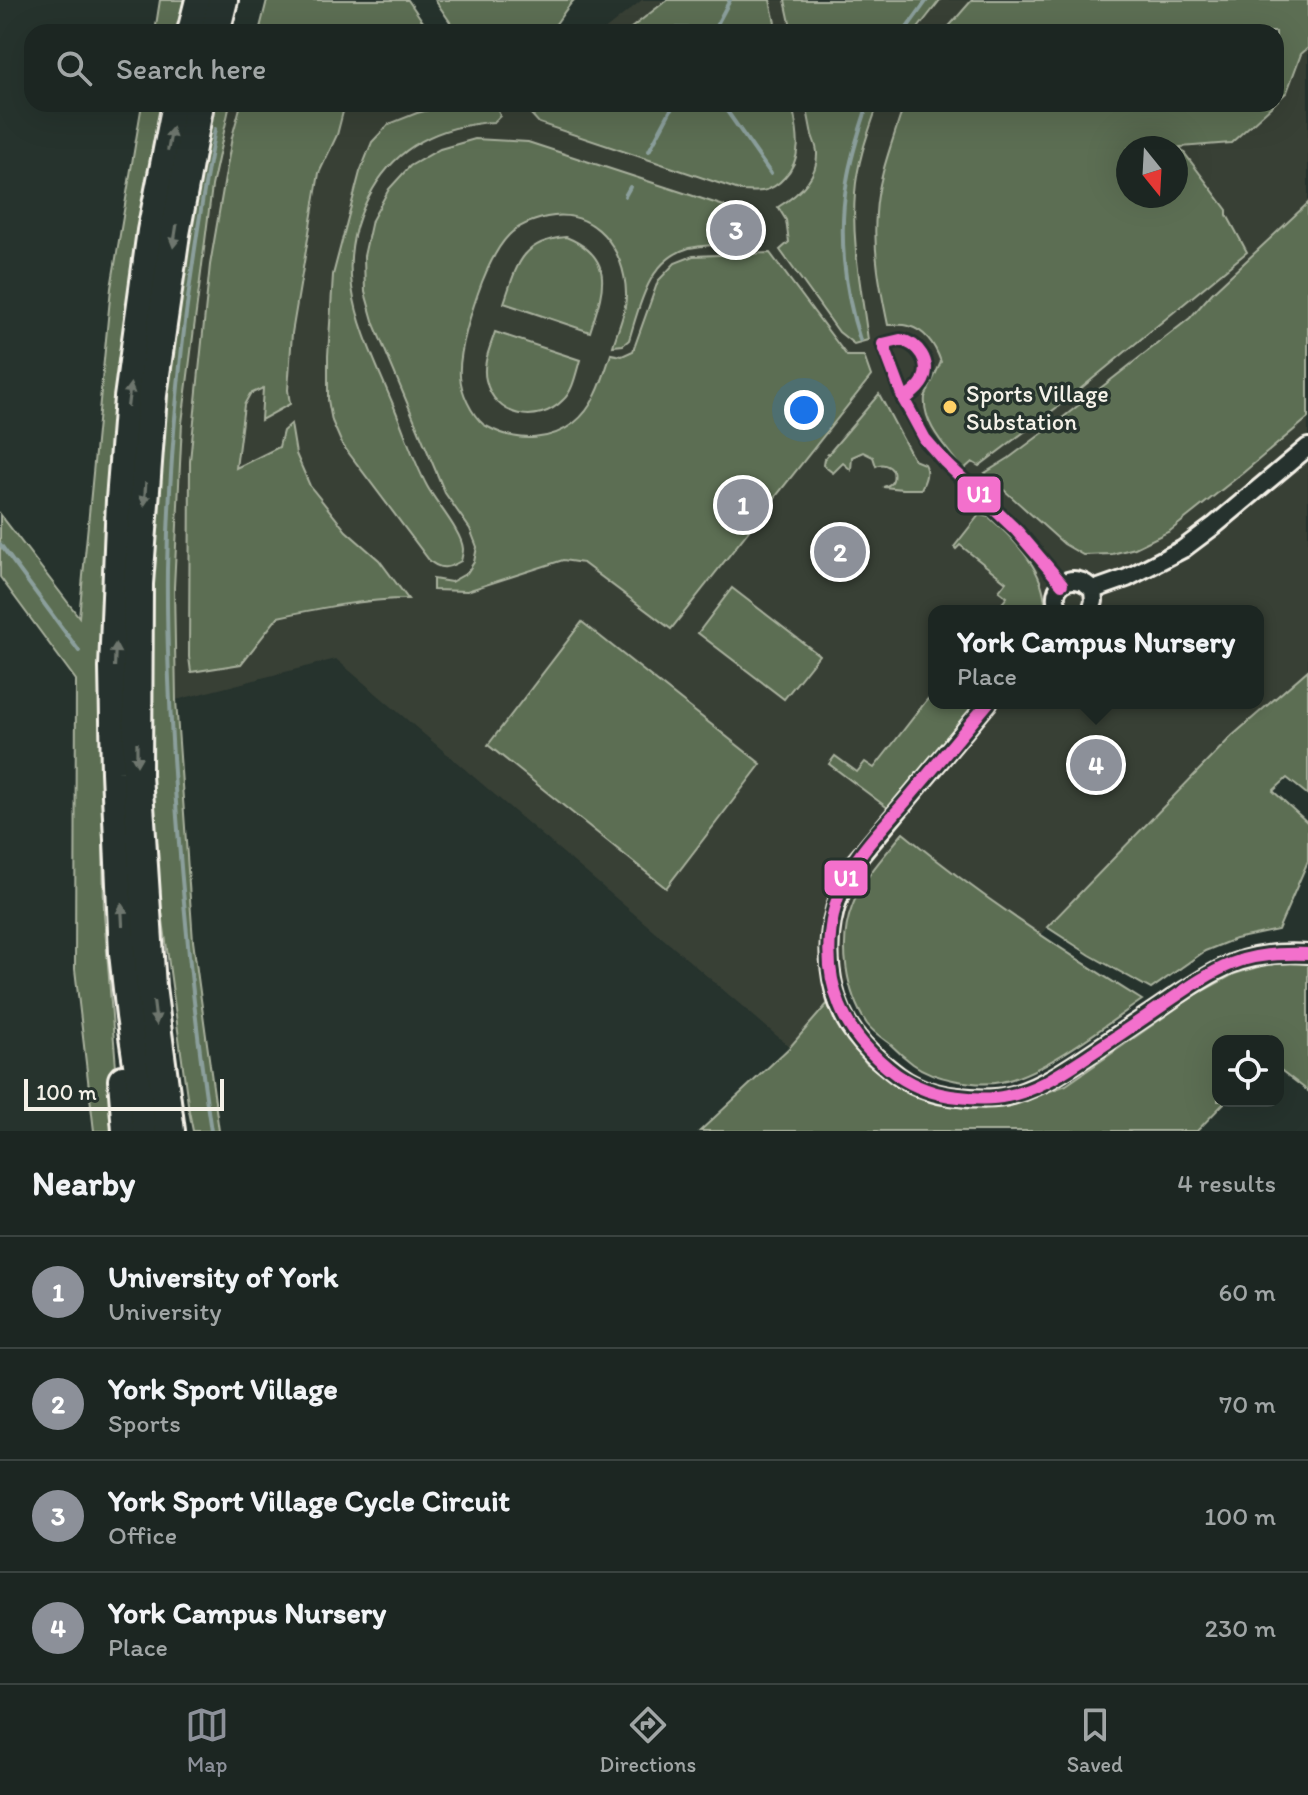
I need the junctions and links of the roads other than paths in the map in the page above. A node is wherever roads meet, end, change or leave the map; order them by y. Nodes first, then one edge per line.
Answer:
1 (200, 0) edge
2 (223, 0) edge
3 (194, 24) edge
4 (217, 24) edge
5 (175, 112) edge
6 (198, 112) edge
7 (1308, 447) edge
8 (1093, 590) junction
9 (1058, 605) edge
10 (1093, 605) edge
11 (983, 709) edge
12 (124, 953) junction
13 (1308, 954) edge
14 (165, 1128) edge
15 (127, 1131) edge

1 - 3 highway
2 - 4 highway
12 -> 5 highway
6 -> 14 highway
7 - 8 street
8 - 9 street
8 - 10 street
11 - 13 street
12 - 14 highway
12 - 15 highway

